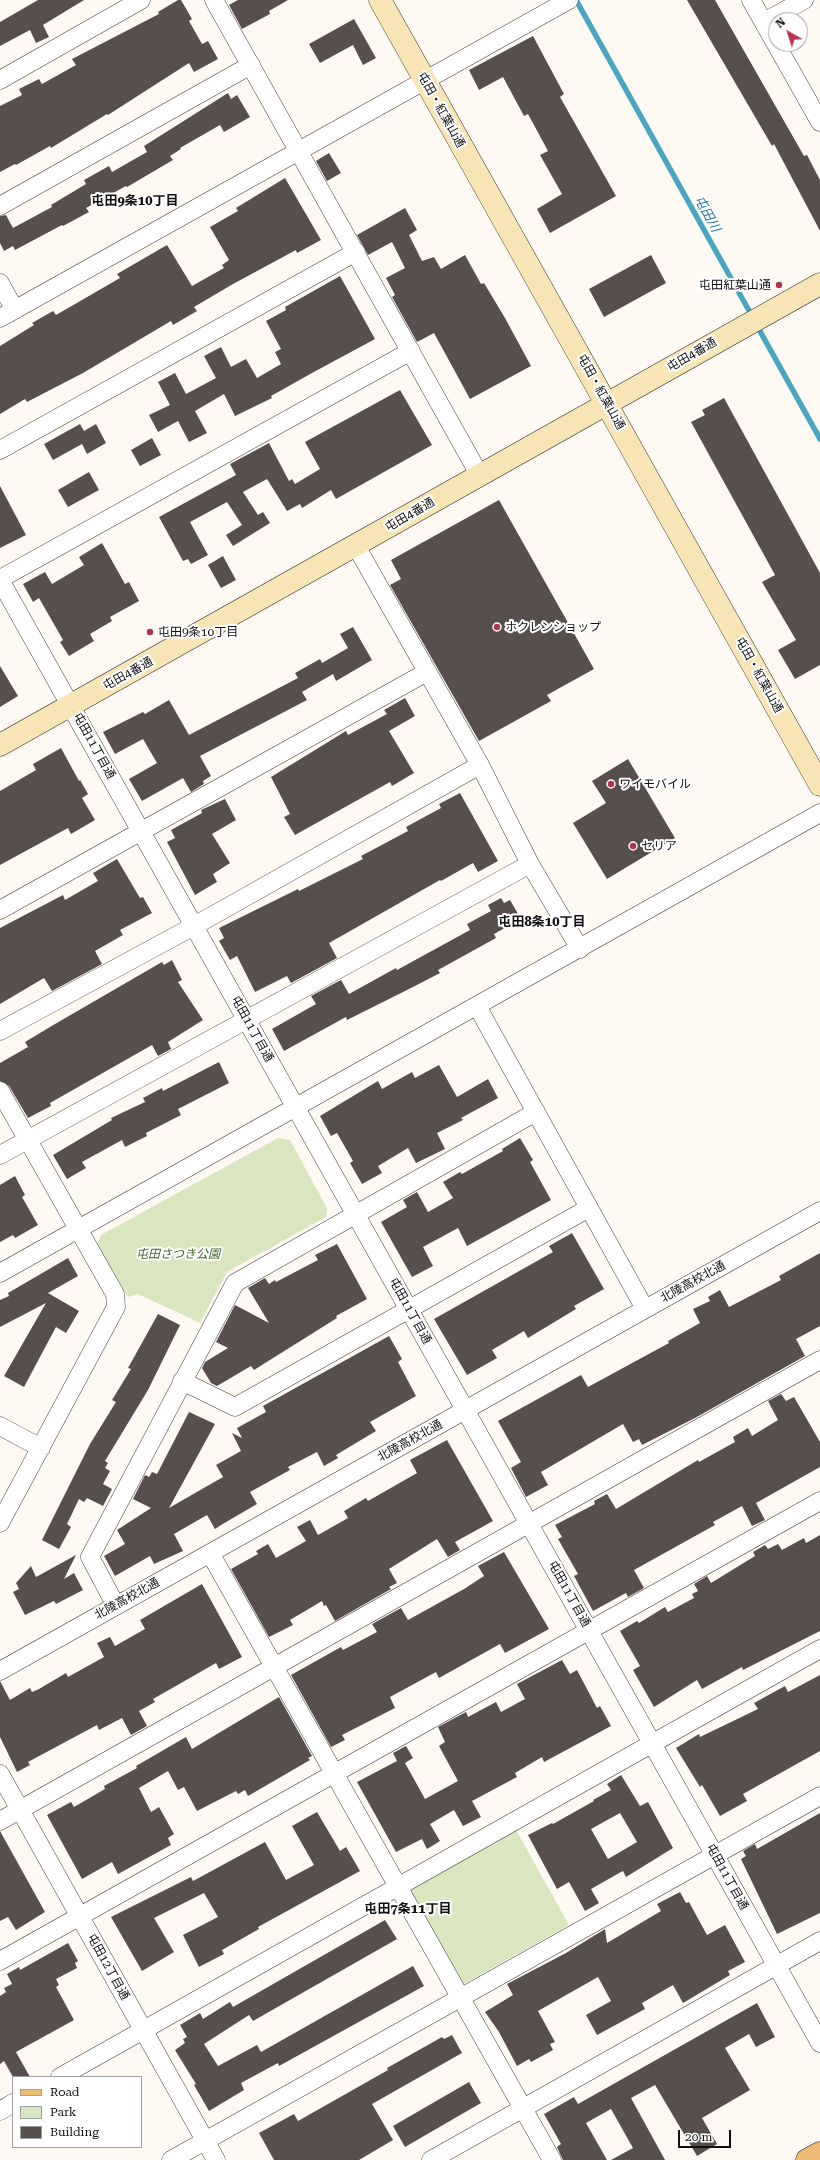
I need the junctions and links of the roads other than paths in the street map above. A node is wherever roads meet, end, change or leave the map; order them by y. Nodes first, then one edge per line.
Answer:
1 (141, 0) edge
2 (214, 0) edge
3 (380, 0) edge
4 (569, 0) edge
5 (751, 0) edge
6 (804, 0) edge
7 (764, 22) junction
8 (251, 66) junction
9 (0, 80) edge
10 (425, 81) junction
11 (819, 120) edge
12 (300, 151) junction
13 (0, 206) edge
14 (356, 252) junction
15 (0, 283) edge
16 (820, 284) edge
17 (8, 314) edge
18 (411, 351) junction
19 (608, 404) junction
20 (0, 450) edge
21 (480, 476) junction
22 (356, 546) junction
23 (0, 580) edge
24 (427, 672) junction
25 (72, 706) junction
26 (0, 745) edge
27 (480, 765) junction
28 (820, 785) edge
29 (820, 813) edge
30 (142, 832) junction
31 (530, 864) junction
32 (0, 910) edge
33 (194, 926) junction
34 (580, 949) junction
35 (477, 1006) junction
36 (246, 1019) junction
37 (0, 1031) edge
38 (0, 1091) edge
39 (296, 1108) junction
40 (536, 1112) junction
41 (27, 1140) junction
42 (0, 1155) edge
43 (589, 1208) junction
44 (820, 1210) edge
45 (355, 1213) junction
46 (78, 1230) junction
47 (0, 1273) edge
48 (409, 1309) junction
49 (645, 1309) junction
50 (820, 1360) edge
51 (182, 1381) junction
52 (465, 1410) junction
53 (0, 1426) edge
54 (41, 1448) junction
55 (820, 1501) edge
56 (529, 1523) junction
57 (0, 1524) edge
58 (210, 1553) junction
59 (116, 1606) junction
60 (589, 1631) junction
61 (820, 1649) edge
62 (274, 1667) junction
63 (0, 1671) edge
64 (652, 1744) junction
65 (0, 1774) edge
66 (334, 1774) junction
67 (820, 1796) edge
68 (20, 1809) junction
69 (0, 1821) edge
70 (715, 1855) junction
71 (398, 1887) junction
72 (80, 1916) junction
73 (820, 1941) edge
74 (0, 1961) edge
75 (776, 1966) junction
76 (460, 1998) junction
77 (143, 2030) junction
78 (820, 2043) edge
79 (62, 2076) edge
80 (12, 2104) edge
81 (523, 2108) junction
82 (0, 2111) edge
83 (206, 2141) junction
84 (820, 2153) edge
85 (171, 2160) edge
86 (216, 2160) edge
87 (431, 2160) edge
88 (552, 2160) edge
89 (807, 2160) edge

1 - 9 street
2 - 8 street
3 - 10 street, 屯田・紅葉山通
4 - 10 street
5 - 7 street
6 - 7 street
7 - 11 street
8 - 12 street
8 - 13 street
10 - 12 street
10 - 19 street, 屯田・紅葉山通
12 - 14 street
12 - 17 street
14 - 18 street
14 - 20 street
15 - 17 street
16 - 19 street, 屯田4番通
18 - 21 street
18 - 23 street
19 - 21 street, 屯田4番通
19 - 28 street, 屯田・紅葉山通
21 - 22 street, 屯田4番通
22 - 24 street
22 - 25 street, 屯田4番通
23 - 25 street, 屯田11丁目通
24 - 27 street
24 - 30 street
25 - 26 street, 屯田4番通
25 - 30 street, 屯田11丁目通
27 - 31 street
27 - 33 street
29 - 34 street
30 - 32 street
30 - 33 street, 屯田11丁目通
31 - 34 street
31 - 36 street
33 - 36 street, 屯田11丁目通
33 - 37 street
34 - 35 street
35 - 39 street
35 - 40 street
36 - 39 street, 屯田11丁目通
36 - 41 street
38 - 41 street
39 - 45 street, 屯田11丁目通
39 - 46 street
40 - 43 street
40 - 45 street
41 - 42 street
41 - 46 street
43 - 48 street
43 - 49 street
44 - 49 street, 北陵高校北通
45 - 48 street, 屯田11丁目通
45 - 51 street
46 - 47 street
46 - 54 street
48 - 51 street
48 - 52 street, 屯田11丁目通
49 - 52 street, 北陵高校北通
50 - 56 street
51 - 59 street
52 - 56 street, 屯田11丁目通
52 - 58 street, 北陵高校北通
53 - 54 street
54 - 57 street
55 - 60 street
56 - 60 street, 屯田11丁目通
56 - 62 street
58 - 59 street, 北陵高校北通
58 - 62 street
59 - 63 street, 北陵高校北通
60 - 64 street, 屯田11丁目通
60 - 66 street
61 - 64 street
62 - 66 street
62 - 68 street
64 - 70 street, 屯田11丁目通
64 - 71 street
65 - 68 street, 屯田12丁目通
66 - 71 street
66 - 72 street
67 - 70 street
68 - 69 street
68 - 72 street, 屯田12丁目通
70 - 75 street, 屯田11丁目通
70 - 76 street
71 - 76 street
71 - 77 street
72 - 74 street
72 - 77 street, 屯田12丁目通
73 - 75 street
75 - 78 street, 屯田11丁目通
75 - 81 street
76 - 81 street
76 - 83 street
77 - 79 street
77 - 83 street, 屯田12丁目通
80 - 82 street
81 - 87 street
81 - 88 street
83 - 85 street
83 - 86 street, 屯田12丁目通
84 - 89 main road

